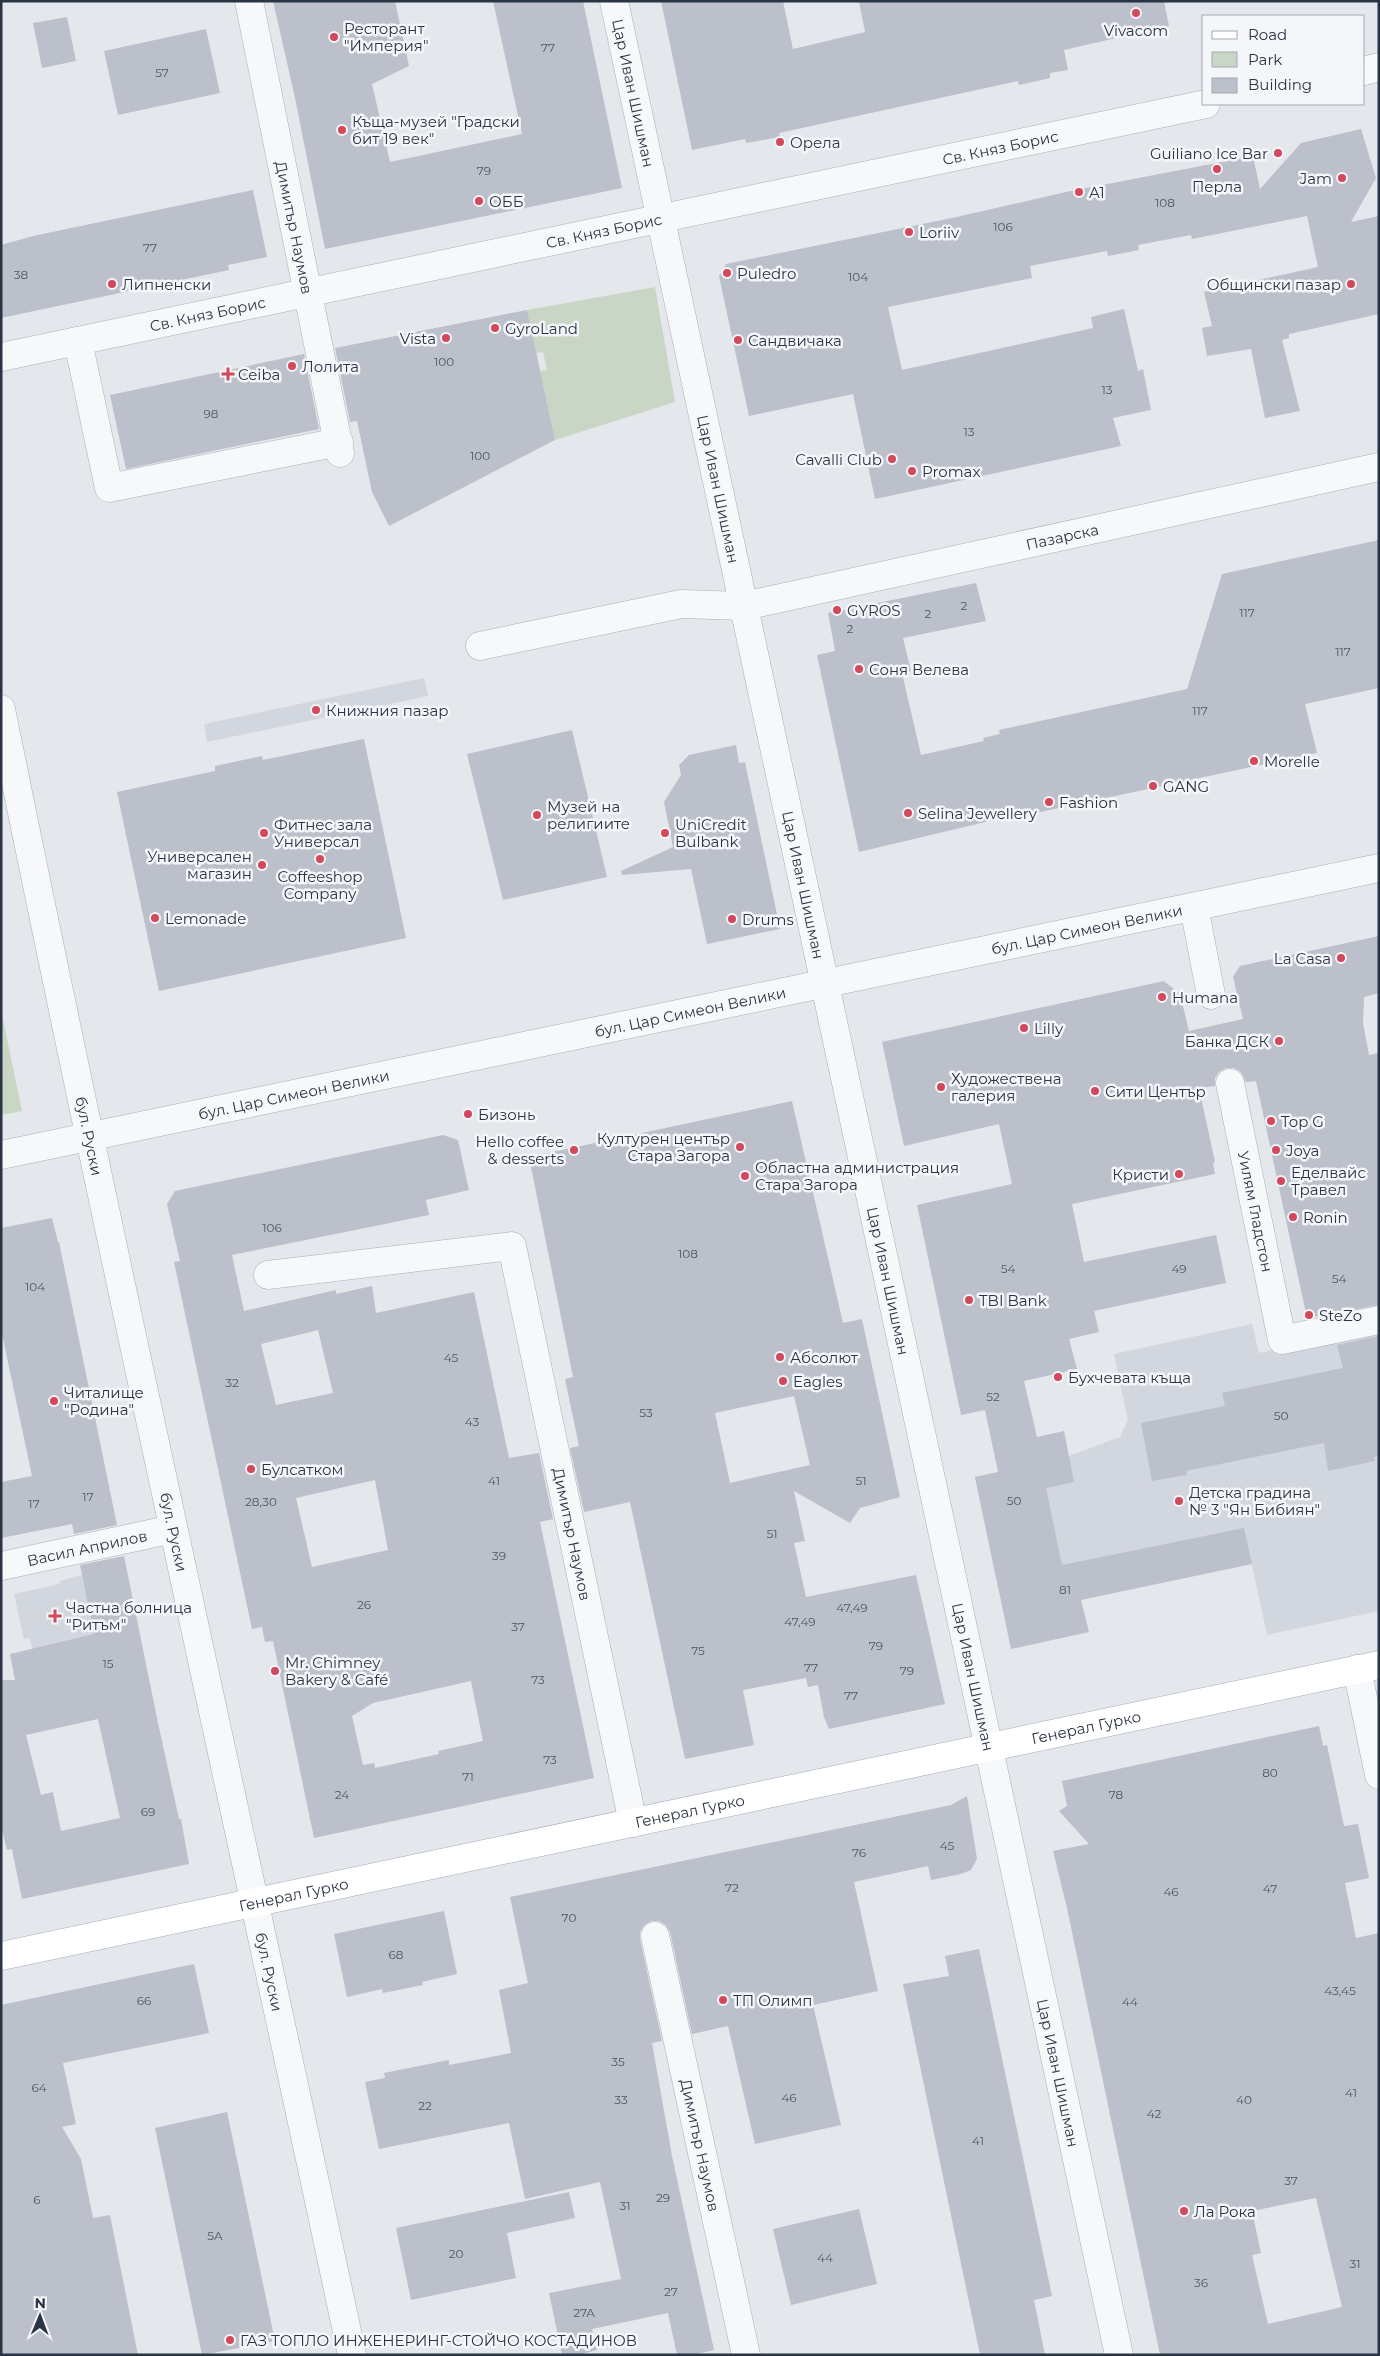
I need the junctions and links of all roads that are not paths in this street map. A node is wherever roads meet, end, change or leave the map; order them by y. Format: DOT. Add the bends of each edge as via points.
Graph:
graph roads {
  1 [pos="249,1"];
  2 [pos="614,1"];
  3 [pos="1379,67"];
  4 [pos="1365,70"];
  5 [pos="1202,105"];
  6 [pos="661,218"];
  7 [pos="308,292"];
  8 [pos="78,341"];
  9 [pos="1,357"];
  10 [pos="1379,467"];
  11 [pos="744,606"];
  12 [pos="480,646"];
  13 [pos="1,708"];
  14 [pos="1379,868"];
  15 [pos="1194,907"];
  16 [pos="825,984"];
  17 [pos="1211,995"];
  18 [pos="1230,1083"];
  19 [pos="90,1137"];
  20 [pos="1,1155"];
  21 [pos="268,1275"];
  22 [pos="1379,1320"];
  23 [pos="173,1529"];
  24 [pos="1,1566"];
  25 [pos="1368,1667"];
  26 [pos="989,1747"];
  27 [pos="1379,1775"];
  28 [pos="633,1823"];
  29 [pos="256,1903"];
  30 [pos="655,1936"];
  31 [pos="1,1956"];
  32 [pos="352,2355"];
  33 [pos="746,2355"];
  34 [pos="1119,2355"];
  1 -- 7 [label="street, Димитър Наумов"];
  2 -- 6 [label="street, Цар Иван Шишман"];
  3 -- 4 [label="street"];
  5 -- 6 [label="street, Св. Княз Борис"];
  6 -- 7 [label="street, Св. Княз Борис"];
  6 -- 11 [label="street, Цар Иван Шишман"];
  7 -- 8 [label="street, Св. Княз Борис"];
  7 -- 8 [label="street, Димитър Наумов" via="339,448 109,488"];
  8 -- 9 [label="street, Св. Княз Борис"];
  10 -- 11 [label="street, Пазарска"];
  11 -- 12 [label="street, Пазарска" via="681,604"];
  11 -- 16 [label="street, Цар Иван Шишман"];
  13 -- 19 [label="street, бул. Руски"];
  14 -- 15 [label="street, бул. Цар Симеон Велики"];
  15 -- 16 [label="street, бул. Цар Симеон Велики"];
  15 -- 17 [label="street"];
  16 -- 19 [label="street, бул. Цар Симеон Велики"];
  16 -- 26 [label="street, Цар Иван Шишман"];
  18 -- 22 [label="street, Уилям Гладстон" via="1282,1340"];
  19 -- 20 [label="street, бул. Цар Симеон Велики"];
  19 -- 23 [label="street, бул. Руски"];
  21 -- 28 [label="street, Димитър Наумов" via="512,1246"];
  23 -- 24 [label="street, Васил Априлов"];
  23 -- 29 [label="street, бул. Руски"];
  25 -- 26 [label="main road, Генерал Гурко"];
  25 -- 27 [label="street"];
  26 -- 28 [label="main road, Генерал Гурко"];
  26 -- 34 [label="street, Цар Иван Шишман"];
  28 -- 29 [label="main road, Генерал Гурко"];
  29 -- 31 [label="main road, Генерал Гурко"];
  29 -- 32 [label="street, бул. Руски"];
  30 -- 33 [label="street, Димитър Наумов"];
}
